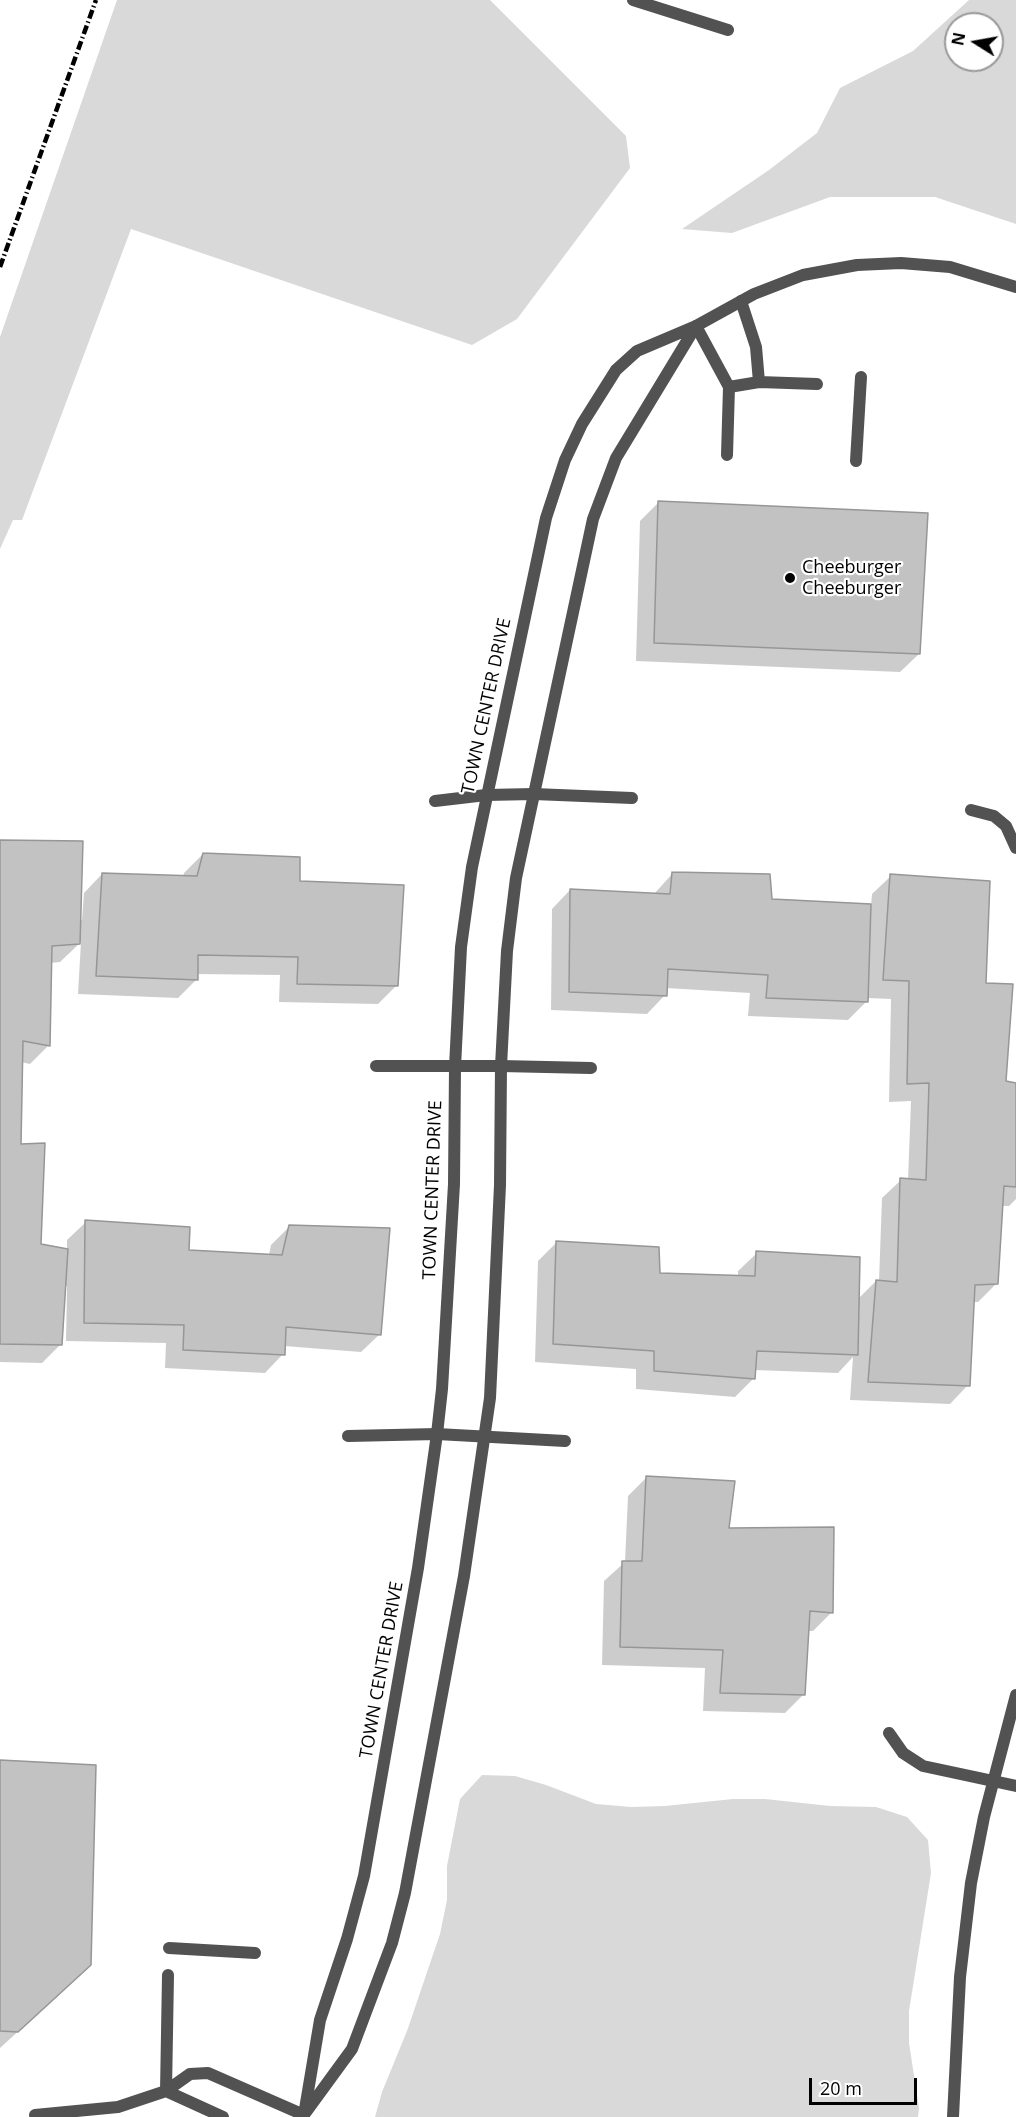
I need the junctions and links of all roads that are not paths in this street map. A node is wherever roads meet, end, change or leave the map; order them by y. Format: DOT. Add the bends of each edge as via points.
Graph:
graph roads {
  1 [pos="633,0"];
  2 [pos="728,30"];
  3 [pos="1016,287"];
  4 [pos="741,301"];
  5 [pos="696,326"];
  6 [pos="861,377"];
  7 [pos="759,382"];
  8 [pos="817,384"];
  9 [pos="729,387"];
  10 [pos="727,455"];
  11 [pos="856,461"];
  12 [pos="534,794"];
  13 [pos="486,795"];
  14 [pos="632,798"];
  15 [pos="435,801"];
  16 [pos="971,810"];
  17 [pos="1016,848"];
  18 [pos="376,1066"];
  19 [pos="501,1066"];
  20 [pos="455,1067"];
  21 [pos="591,1068"];
  22 [pos="437,1434"];
  23 [pos="348,1436"];
  24 [pos="484,1437"];
  25 [pos="565,1441"];
  26 [pos="1016,1695"];
  27 [pos="889,1733"];
  28 [pos="992,1781"];
  29 [pos="1016,1786"];
  30 [pos="169,1947"];
  31 [pos="255,1953"];
  32 [pos="168,1975"];
  33 [pos="166,2091"];
  34 [pos="35,2115"];
  35 [pos="303,2116"];
  36 [pos="223,2117"];
  37 [pos="953,2117"];
  1 -- 2 [label="street"];
  3 -- 4 [label="street, TOWN CENTER DRIVE" via="950,267 858,265 803,275"];
  4 -- 5 [label="street, TOWN CENTER DRIVE"];
  4 -- 7 [label="street" via="756,347"];
  5 -- 9 [label="street"];
  5 -- 12 [label="street, TOWN CENTER DRIVE" via="616,458 593,519"];
  5 -- 13 [label="street, TOWN CENTER DRIVE" via="637,351 616,370 565,459 546,518"];
  6 -- 11 [label="street"];
  7 -- 8 [label="street"];
  7 -- 9 [label="street"];
  9 -- 10 [label="street"];
  12 -- 13 [label="street"];
  12 -- 14 [label="street"];
  12 -- 19 [label="street, TOWN CENTER DRIVE" via="507,951"];
  13 -- 15 [label="street"];
  13 -- 20 [label="street, TOWN CENTER DRIVE" via="461,947"];
  16 -- 17 [label="street" via="994,816 1006,826"];
  18 -- 20 [label="street"];
  19 -- 20 [label="street"];
  19 -- 21 [label="street"];
  19 -- 24 [label="street, TOWN CENTER DRIVE" via="500,1185 490,1398"];
  20 -- 22 [label="street, TOWN CENTER DRIVE" via="454,1184"];
  22 -- 23 [label="street"];
  22 -- 24 [label="street"];
  22 -- 35 [label="street, TOWN CENTER DRIVE" via="418,1568 364,1876 320,2020"];
  24 -- 25 [label="street"];
  24 -- 35 [label="street, TOWN CENTER DRIVE" via="464,1576 395,1933 352,2049"];
  26 -- 28 [label="street"];
  27 -- 28 [label="street" via="903,1753 923,1766"];
  28 -- 29 [label="street"];
  28 -- 37 [label="street" via="971,1883 960,1977"];
  30 -- 31 [label="street"];
  32 -- 33 [label="street"];
  33 -- 34 [label="street" via="118,2107"];
  33 -- 35 [label="street" via="190,2074 208,2073"];
  33 -- 36 [label="street"];
}
